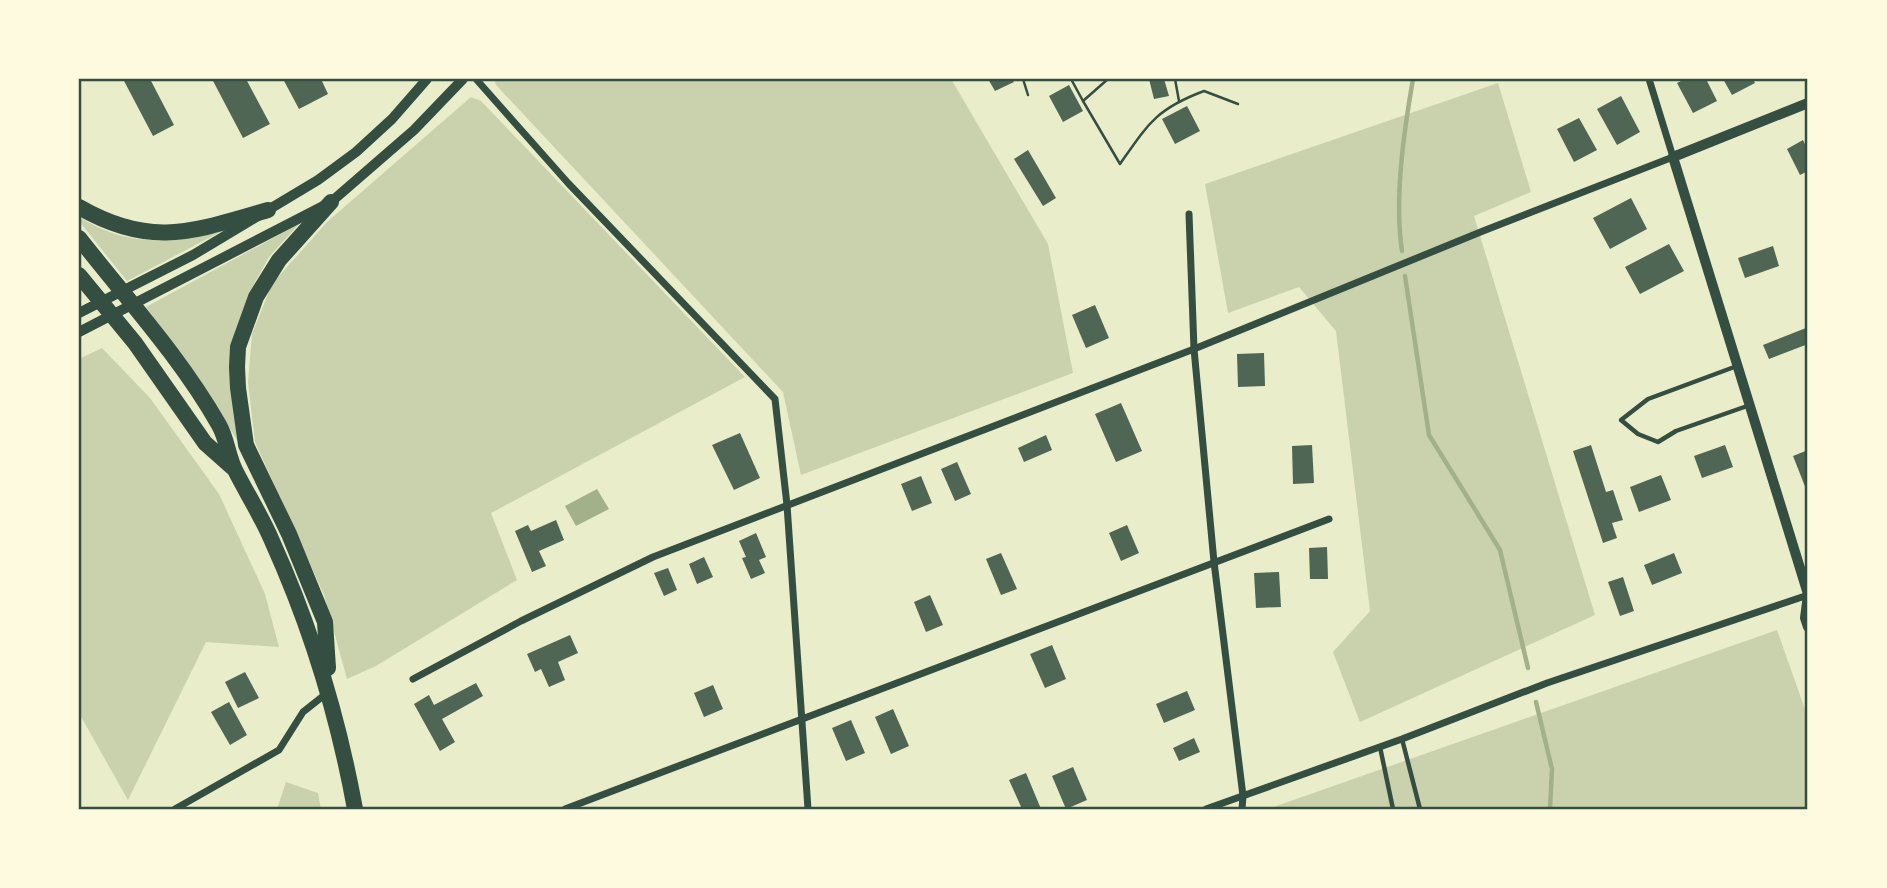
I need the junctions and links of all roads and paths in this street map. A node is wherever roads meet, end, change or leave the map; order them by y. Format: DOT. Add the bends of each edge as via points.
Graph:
graph roads {
  1 [pos="427,79"];
  2 [pos="463,79"];
  3 [pos="476,79"];
  4 [pos="1023,79"];
  5 [pos="1071,79"];
  6 [pos="1108,79"];
  7 [pos="1175,79"];
  8 [pos="1649,79"];
  9 [pos="1028,96"];
  10 [pos="1083,101"];
  11 [pos="1179,101"];
  12 [pos="1807,102"];
  13 [pos="1238,104"];
  14 [pos="1673,157"];
  15 [pos="331,202"];
  16 [pos="79,207"];
  17 [pos="268,210"];
  18 [pos="1189,214"];
  19 [pos="79,238"];
  20 [pos="84,282"];
  21 [pos="79,313"];
  22 [pos="79,332"];
  23 [pos="1195,349"];
  24 [pos="1738,365"];
  25 [pos="1750,405"];
  26 [pos="234,468"];
  27 [pos="787,505"];
  28 [pos="1329,519"];
  29 [pos="1214,562"];
  30 [pos="1808,595"];
  31 [pos="1808,626"];
  32 [pos="413,679"];
  33 [pos="329,691"];
  34 [pos="800,719"];
  35 [pos="1402,739"];
  36 [pos="1380,747"];
  37 [pos="1243,796"];
  38 [pos="175,809"];
  39 [pos="355,809"];
  40 [pos="565,809"];
  41 [pos="808,809"];
  42 [pos="1206,809"];
  43 [pos="1242,809"];
  44 [pos="1393,809"];
  45 [pos="1420,809"];
  1 -- 17 [label="street" via="356,152"];
  2 -- 15 [label="street" via="414,130"];
  3 -- 27 [label="street" via="568,183 775,399"];
  4 -- 9 [label="path"];
  5 -- 10 [label="path"];
  6 -- 10 [label="path"];
  7 -- 11 [label="path"];
  8 -- 14 [label="street"];
  10 -- 11 [label="path" via="1120,164 1150,121"];
  11 -- 13 [label="path" via="1204,91"];
  12 -- 14 [label="street"];
  14 -- 23 [label="street"];
  14 -- 24 [label="street"];
  15 -- 22 [label="street"];
  15 -- 33 [label="highway" via="279,260 256,298 238,347 237,367 246,445 325,622"];
  16 -- 17 [label="highway" via="109,222 168,233 194,231"];
  17 -- 21 [label="street" via="193,255"];
  18 -- 23 [label="street"];
  19 -- 26 [label="highway" via="153,331 220,427"];
  20 -- 26 [label="highway" via="135,343 205,443"];
  23 -- 27 [label="street"];
  23 -- 29 [label="street"];
  24 -- 25 [label="street"];
  24 -- 25 [label="lane" via="1648,399 1622,420 1638,434 1658,442"];
  25 -- 30 [label="street"];
  26 -- 33 [label="highway" via="284,568"];
  27 -- 32 [label="street" via="653,557"];
  27 -- 34 [label="street"];
  28 -- 29 [label="street"];
  29 -- 34 [label="street"];
  29 -- 37 [label="street"];
  30 -- 31 [label="street"];
  30 -- 35 [label="street"];
  33 -- 38 [label="street" via="303,712 279,750"];
  33 -- 39 [label="highway"];
  34 -- 40 [label="street"];
  34 -- 41 [label="street"];
  35 -- 36 [label="street"];
  35 -- 45 [label="lane"];
  36 -- 37 [label="street"];
  36 -- 44 [label="lane"];
  37 -- 42 [label="street"];
  37 -- 43 [label="street"];
}
